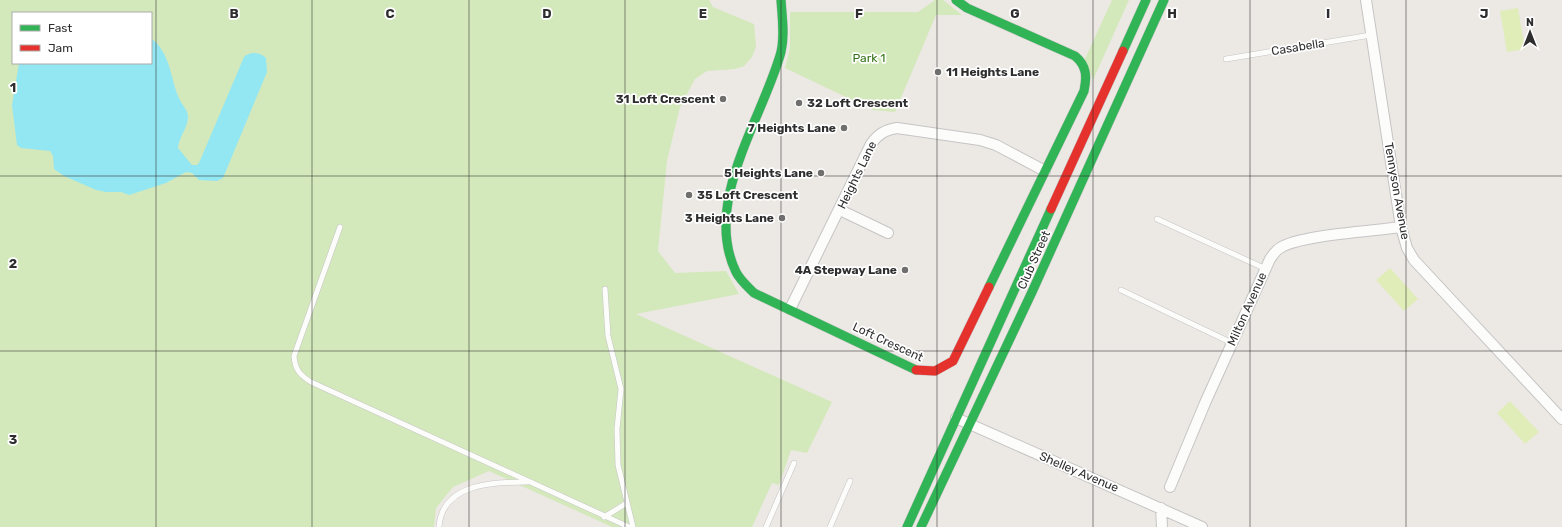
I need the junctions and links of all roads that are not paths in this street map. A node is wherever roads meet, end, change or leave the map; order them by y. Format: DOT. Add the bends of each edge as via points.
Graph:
graph roads {
  1 [pos="781,0"];
  2 [pos="956,0"];
  3 [pos="1146,0"];
  4 [pos="1164,0"];
  5 [pos="1366,0"];
  6 [pos="1371,36"];
  7 [pos="1226,59"];
  8 [pos="1045,171"];
  9 [pos="840,210"];
  10 [pos="1157,219"];
  11 [pos="340,227"];
  12 [pos="1401,227"];
  13 [pos="888,233"];
  14 [pos="1266,269"];
  15 [pos="605,289"];
  16 [pos="1121,290"];
  17 [pos="790,309"];
  18 [pos="1232,343"];
  19 [pos="956,418"];
  20 [pos="1562,419"];
  21 [pos="970,425"];
  22 [pos="794,463"];
  23 [pos="850,481"];
  24 [pos="529,482"];
  25 [pos="1170,486"];
  26 [pos="627,502"];
  27 [pos="1161,508"];
  28 [pos="604,516"];
  29 [pos="439,527"];
  30 [pos="629,527"];
  31 [pos="633,527"];
  32 [pos="766,527"];
  33 [pos="830,527"];
  34 [pos="907,527"];
  35 [pos="921,527"];
  36 [pos="1162,527"];
  37 [pos="1202,527"];
  1 -- 17 [label="main road, Loft Crescent" via="781,51 740,156 726,222 728,249 737,273 754,293"];
  2 -- 8 [label="main road, Loft Crescent" via="967,8 1075,56 1086,69 1084,91"];
  3 -- 19 [label="main road, Club Street"];
  4 -- 21 [label="main road, Club Street"];
  5 -- 6 [label="street, Tennyson Avenue"];
  6 -- 7 [label="lane, Casabella"];
  6 -- 12 [label="street, Tennyson Avenue"];
  8 -- 9 [label="street, Heights Lane" via="980,140 889,129 878,134 871,144"];
  8 -- 17 [label="main road, Loft Crescent" via="960,350 954,361 942,370 927,373 914,369"];
  9 -- 13 [label="street"];
  9 -- 17 [label="street, Heights Lane"];
  10 -- 14 [label="lane"];
  11 -- 24 [label="lane" via="294,356 295,366 301,375 311,382"];
  12 -- 14 [label="street, Milton Avenue" via="1294,242 1280,247"];
  12 -- 20 [label="street, Tennyson Avenue" via="1407,248 1414,260"];
  14 -- 18 [label="street, Milton Avenue"];
  15 -- 26 [label="lane" via="608,336 621,382 617,450"];
  16 -- 18 [label="lane"];
  18 -- 25 [label="street, Milton Avenue"];
  19 -- 21 [label="street, Shelley Avenue"];
  19 -- 34 [label="main road, Club Street"];
  21 -- 27 [label="street, Shelley Avenue"];
  21 -- 35 [label="main road, Club Street"];
  22 -- 32 [label="lane"];
  23 -- 33 [label="lane"];
  24 -- 28 [label="lane"];
  24 -- 29 [label="lane" via="500,482 464,491 445,506 441,512"];
  26 -- 28 [label="lane"];
  26 -- 31 [label="lane"];
  27 -- 36 [label="street"];
  27 -- 37 [label="street, Shelley Avenue"];
  28 -- 30 [label="lane"];
}
